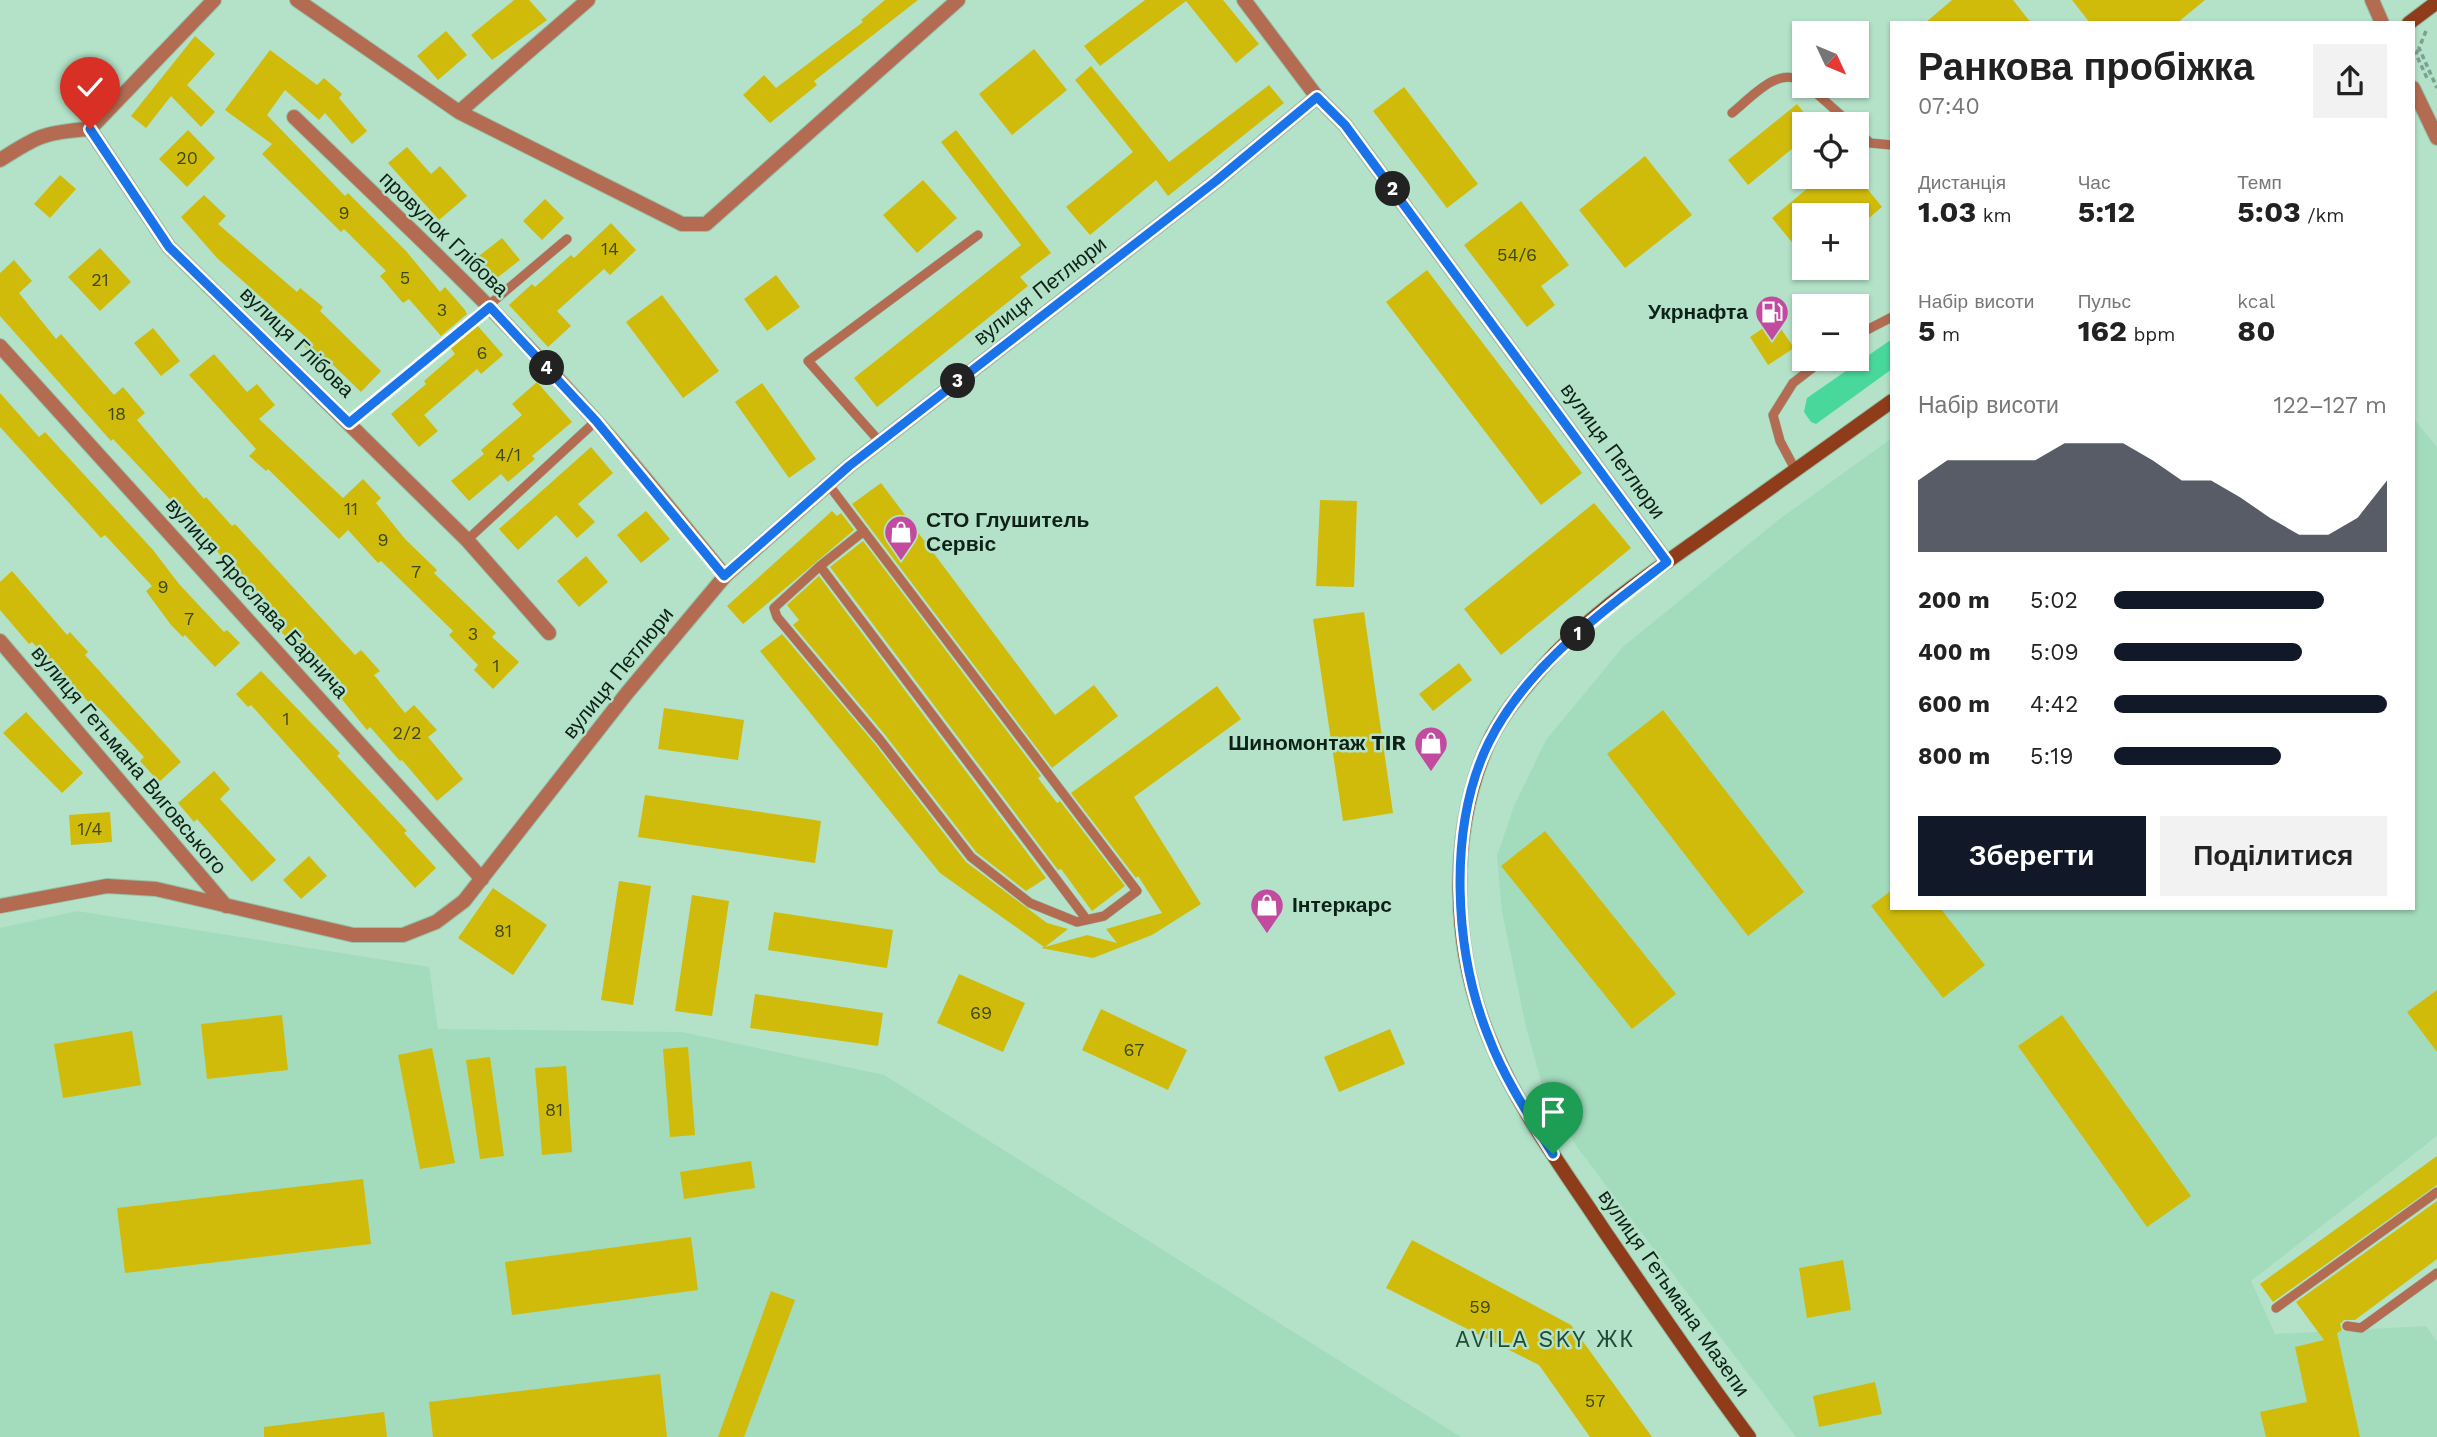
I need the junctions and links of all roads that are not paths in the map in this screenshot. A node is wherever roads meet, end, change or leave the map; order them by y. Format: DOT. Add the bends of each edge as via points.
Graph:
graph roads {
  1 [pos="214,0"];
  2 [pos="297,0"];
  3 [pos="588,0"];
  4 [pos="958,0"];
  5 [pos="1244,0"];
  6 [pos="2372,0"];
  7 [pos="2437,2"];
  8 [pos="2381,21"];
  9 [pos="2412,21"];
  10 [pos="1792,77"];
  11 [pos="2415,92"];
  12 [pos="1317,97"];
  13 [pos="1822,98"];
  14 [pos="459,112"];
  15 [pos="1838,112"];
  16 [pos="1732,113"];
  17 [pos="294,117"];
  18 [pos="90,129"];
  19 [pos="2437,138"];
  20 [pos="1869,142"];
  21 [pos="1890,145"];
  22 [pos="0,160"];
  23 [pos="978,235"];
  24 [pos="567,239"];
  25 [pos="490,307"];
  26 [pos="1890,318"];
  27 [pos="1869,329"];
  28 [pos="0,346"];
  29 [pos="1808,371"];
  30 [pos="1890,402"];
  31 [pos="596,421"];
  32 [pos="349,423"];
  33 [pos="880,442"];
  34 [pos="1795,469"];
  35 [pos="828,484"];
  36 [pos="863,531"];
  37 [pos="467,540"];
  38 [pos="1667,562"];
  39 [pos="820,566"];
  40 [pos="724,576"];
  41 [pos="549,633"];
  42 [pos="0,641"];
  43 [pos="482,878"];
  44 [pos="0,906"];
  45 [pos="226,906"];
  46 [pos="1087,920"];
  47 [pos="2437,1192"];
  48 [pos="2437,1273"];
  49 [pos="2276,1308"];
  50 [pos="2347,1326"];
  51 [pos="1749,1437"];
  1 -- 18 [label="street"];
  2 -- 14 [label="street"];
  3 -- 14 [label="street"];
  4 -- 14 [label="street" via="706,224 682,224"];
  5 -- 12 [label="street"];
  6 -- 8 [label="street"];
  7 -- 9 [label="main road"];
  10 -- 16 [label="lane" via="1779,77"];
  11 -- 19 [label="street"];
  12 -- 33 [label="street, вулиця Петлюри"];
  12 -- 38 [label="street, вулиця Петлюри" via="1345,125"];
  13 -- 15 [label="lane"];
  17 -- 25 [label="street, провулок Глібова"];
  18 -- 22 [label="street" via="48,132"];
  18 -- 32 [label="street, вулиця Глібова" via="169,247"];
  20 -- 21 [label="lane"];
  23 -- 33 [label="lane" via="808,360"];
  24 -- 25 [label="lane"];
  25 -- 31 [label="street, провулок Глібова"];
  25 -- 32 [label="lane"];
  26 -- 27 [label="lane"];
  28 -- 43 [label="street, вулиця Ярослава Барнича"];
  29 -- 34 [label="lane" via="1793,383 1773,415"];
  30 -- 34 [label="main road"];
  31 -- 37 [label="lane"];
  31 -- 40 [label="street, провулок Глібова"];
  32 -- 37 [label="street, вулиця Глібова"];
  33 -- 35 [label="street, вулиця Петлюри"];
  34 -- 38 [label="main road"];
  35 -- 36 [label="lane"];
  35 -- 40 [label="street, вулиця Петлюри"];
  36 -- 39 [label="lane"];
  36 -- 46 [label="lane" via="1137,891 1104,916"];
  37 -- 41 [label="street, вулиця Глібова"];
  38 -- 51 [label="main road, вулиця Гетьмана Мазепи" via="1590,622 1543,666 1488,743 1469,802 1461,850 1460,902 1475,995 1488,1037 1511,1085 1697,1367"];
  39 -- 46 [label="lane"];
  39 -- 46 [label="lane" via="775,608 777,617 971,857 1030,903 1077,922"];
  40 -- 43 [label="street, вулиця Петлюри"];
  42 -- 45 [label="street, вулиця Гетьмана Виговського"];
  43 -- 45 [label="street, вулиця Петлюри" via="464,901 436,922 403,935 353,935"];
  44 -- 45 [label="street, вулиця Петлюри" via="107,886 156,889"];
  47 -- 49 [label="lane"];
  48 -- 50 [label="lane" via="2361,1328"];
}
